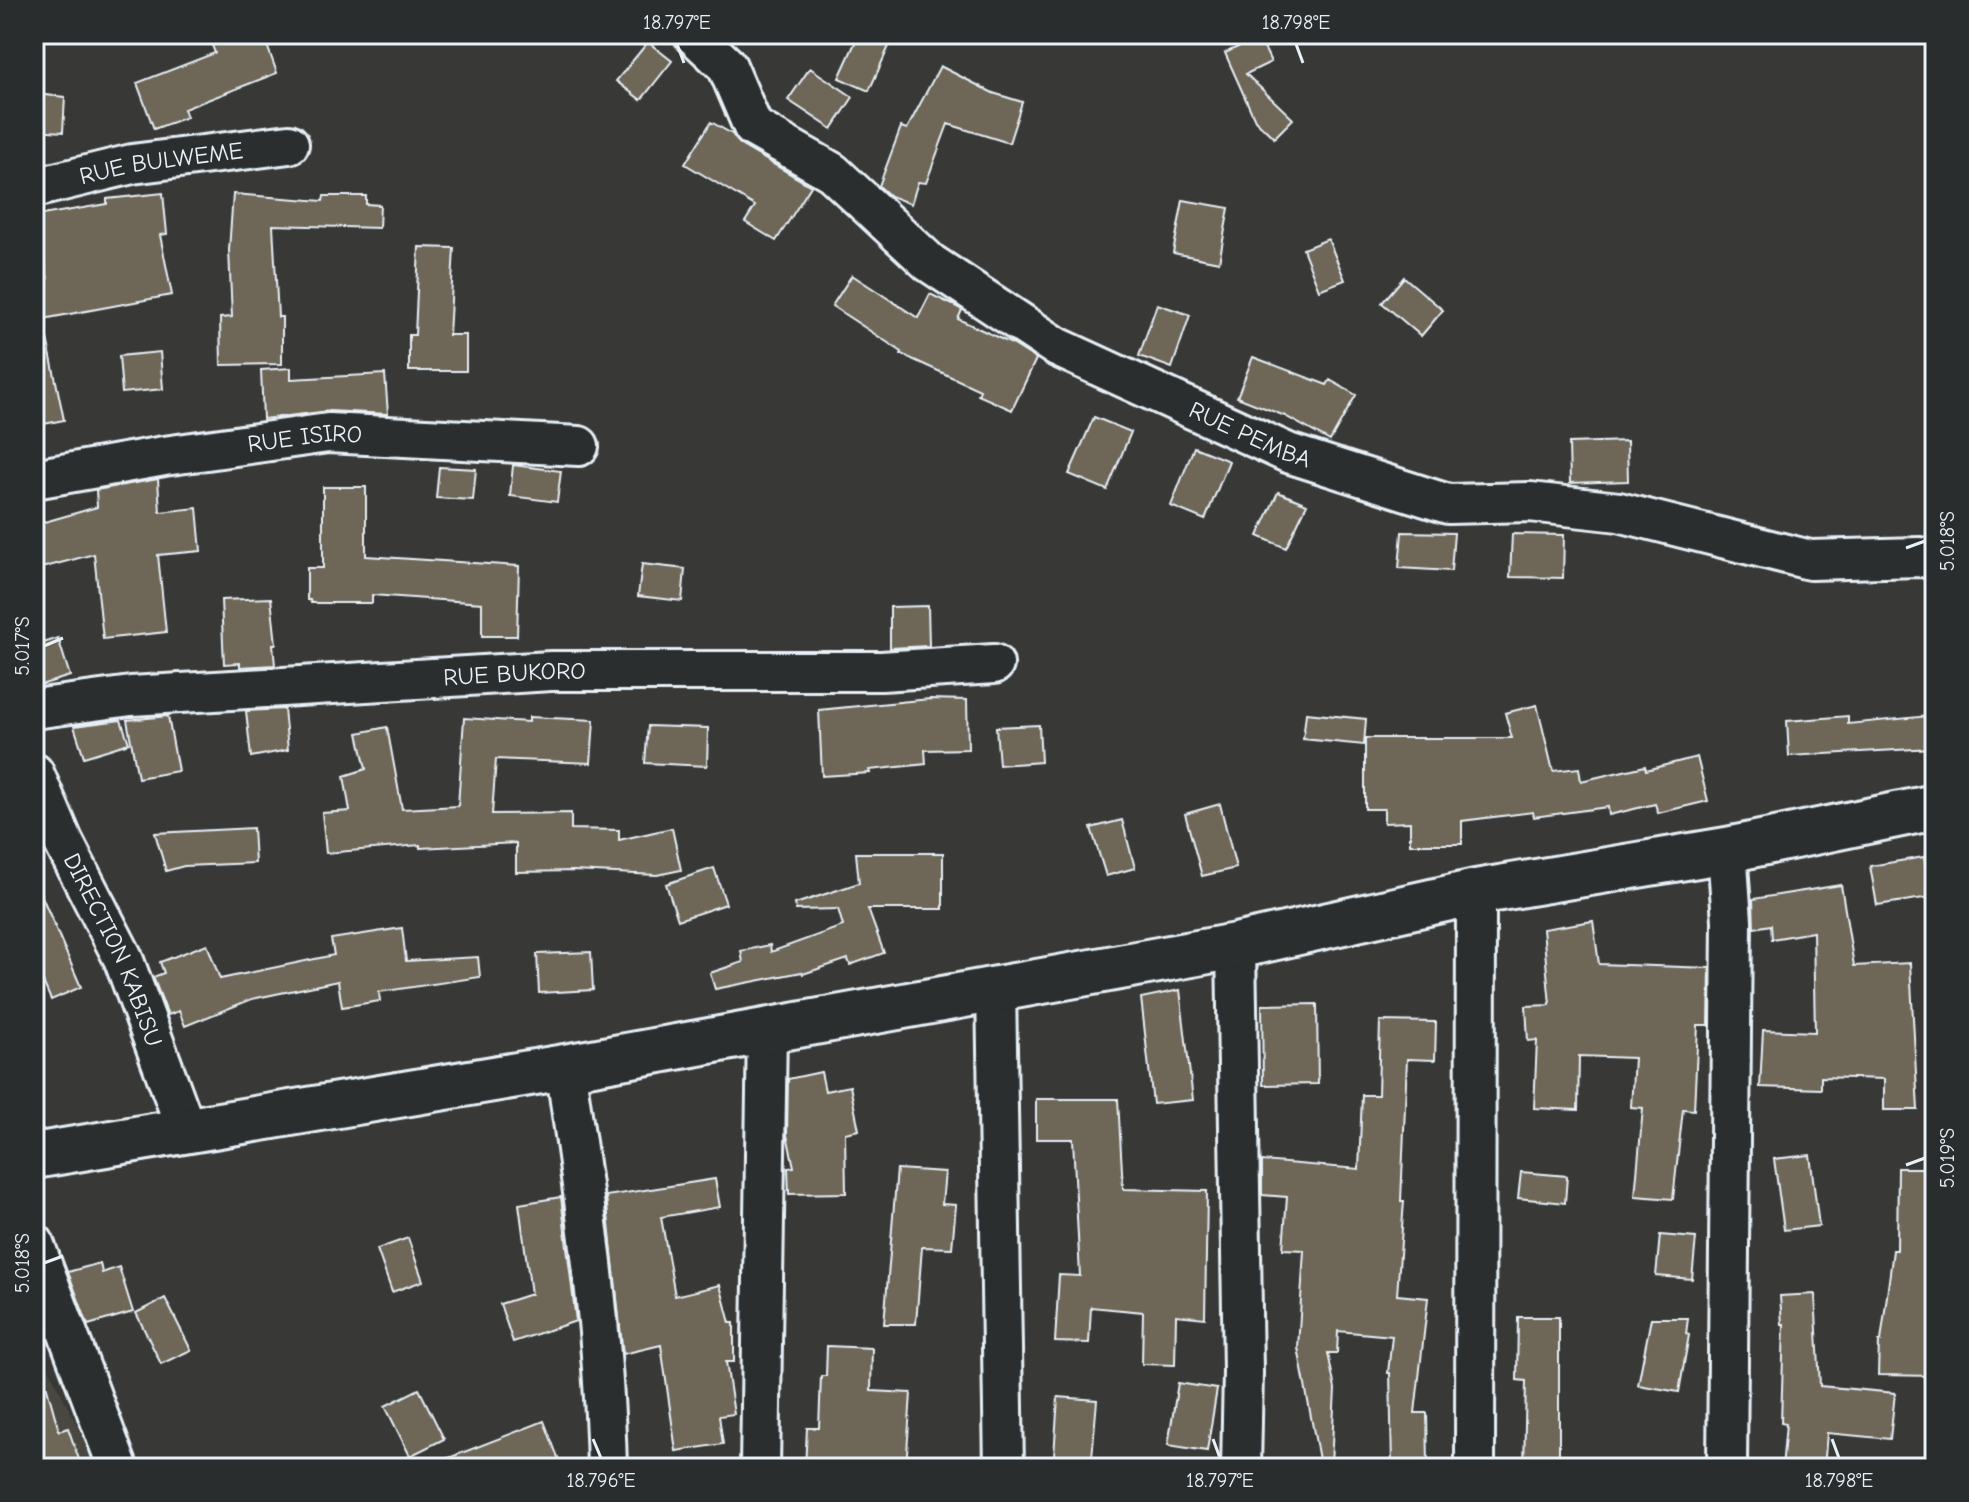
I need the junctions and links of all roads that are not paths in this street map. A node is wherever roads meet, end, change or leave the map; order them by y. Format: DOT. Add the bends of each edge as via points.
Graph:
graph roads {
  1 [pos="693,34"];
  2 [pos="289,144"];
  3 [pos="34,188"];
  4 [pos="579,446"];
  5 [pos="34,479"];
  6 [pos="1935,559"];
  7 [pos="994,664"];
  8 [pos="34,709"];
  9 [pos="34,773"];
  10 [pos="1935,807"];
  11 [pos="1727,850"];
  12 [pos="1476,892"];
  13 [pos="1236,946"];
  14 [pos="996,988"];
  15 [pos="767,1030"];
  16 [pos="565,1067"];
  17 [pos="186,1129"];
  18 [pos="34,1156"];
  19 [pos="34,1243"];
  20 [pos="118,1468"];
  21 [pos="607,1468"];
  22 [pos="760,1468"];
  23 [pos="1004,1468"];
  24 [pos="1241,1468"];
  25 [pos="1475,1468"];
  26 [pos="1727,1468"];
  1 -- 6 [label="street, RUE PEMBA" via="727,66 753,127 832,172 930,263 1057,347 1288,453 1448,504 1530,502 1619,512 1810,560"];
  2 -- 3 [label="street, RUE BULWEME" via="132,164"];
  4 -- 5 [label="street, RUE ISIRO" via="328,433"];
  7 -- 8 [label="street, RUE BUKORO" via="881,671 551,671 131,696"];
  9 -- 17 [label="street, DIRECTION KABISU" via="123,958"];
  10 -- 11 [label="highway"];
  11 -- 12 [label="highway"];
  11 -- 26 [label="street" via="1732,921"];
  12 -- 13 [label="highway"];
  12 -- 25 [label="street"];
  13 -- 14 [label="highway"];
  13 -- 24 [label="street"];
  14 -- 15 [label="highway"];
  14 -- 23 [label="street"];
  15 -- 16 [label="highway"];
  15 -- 22 [label="street"];
  16 -- 17 [label="highway"];
  16 -- 21 [label="street" via="583,1182"];
  17 -- 18 [label="highway"];
  19 -- 20 [label="street"];
}
